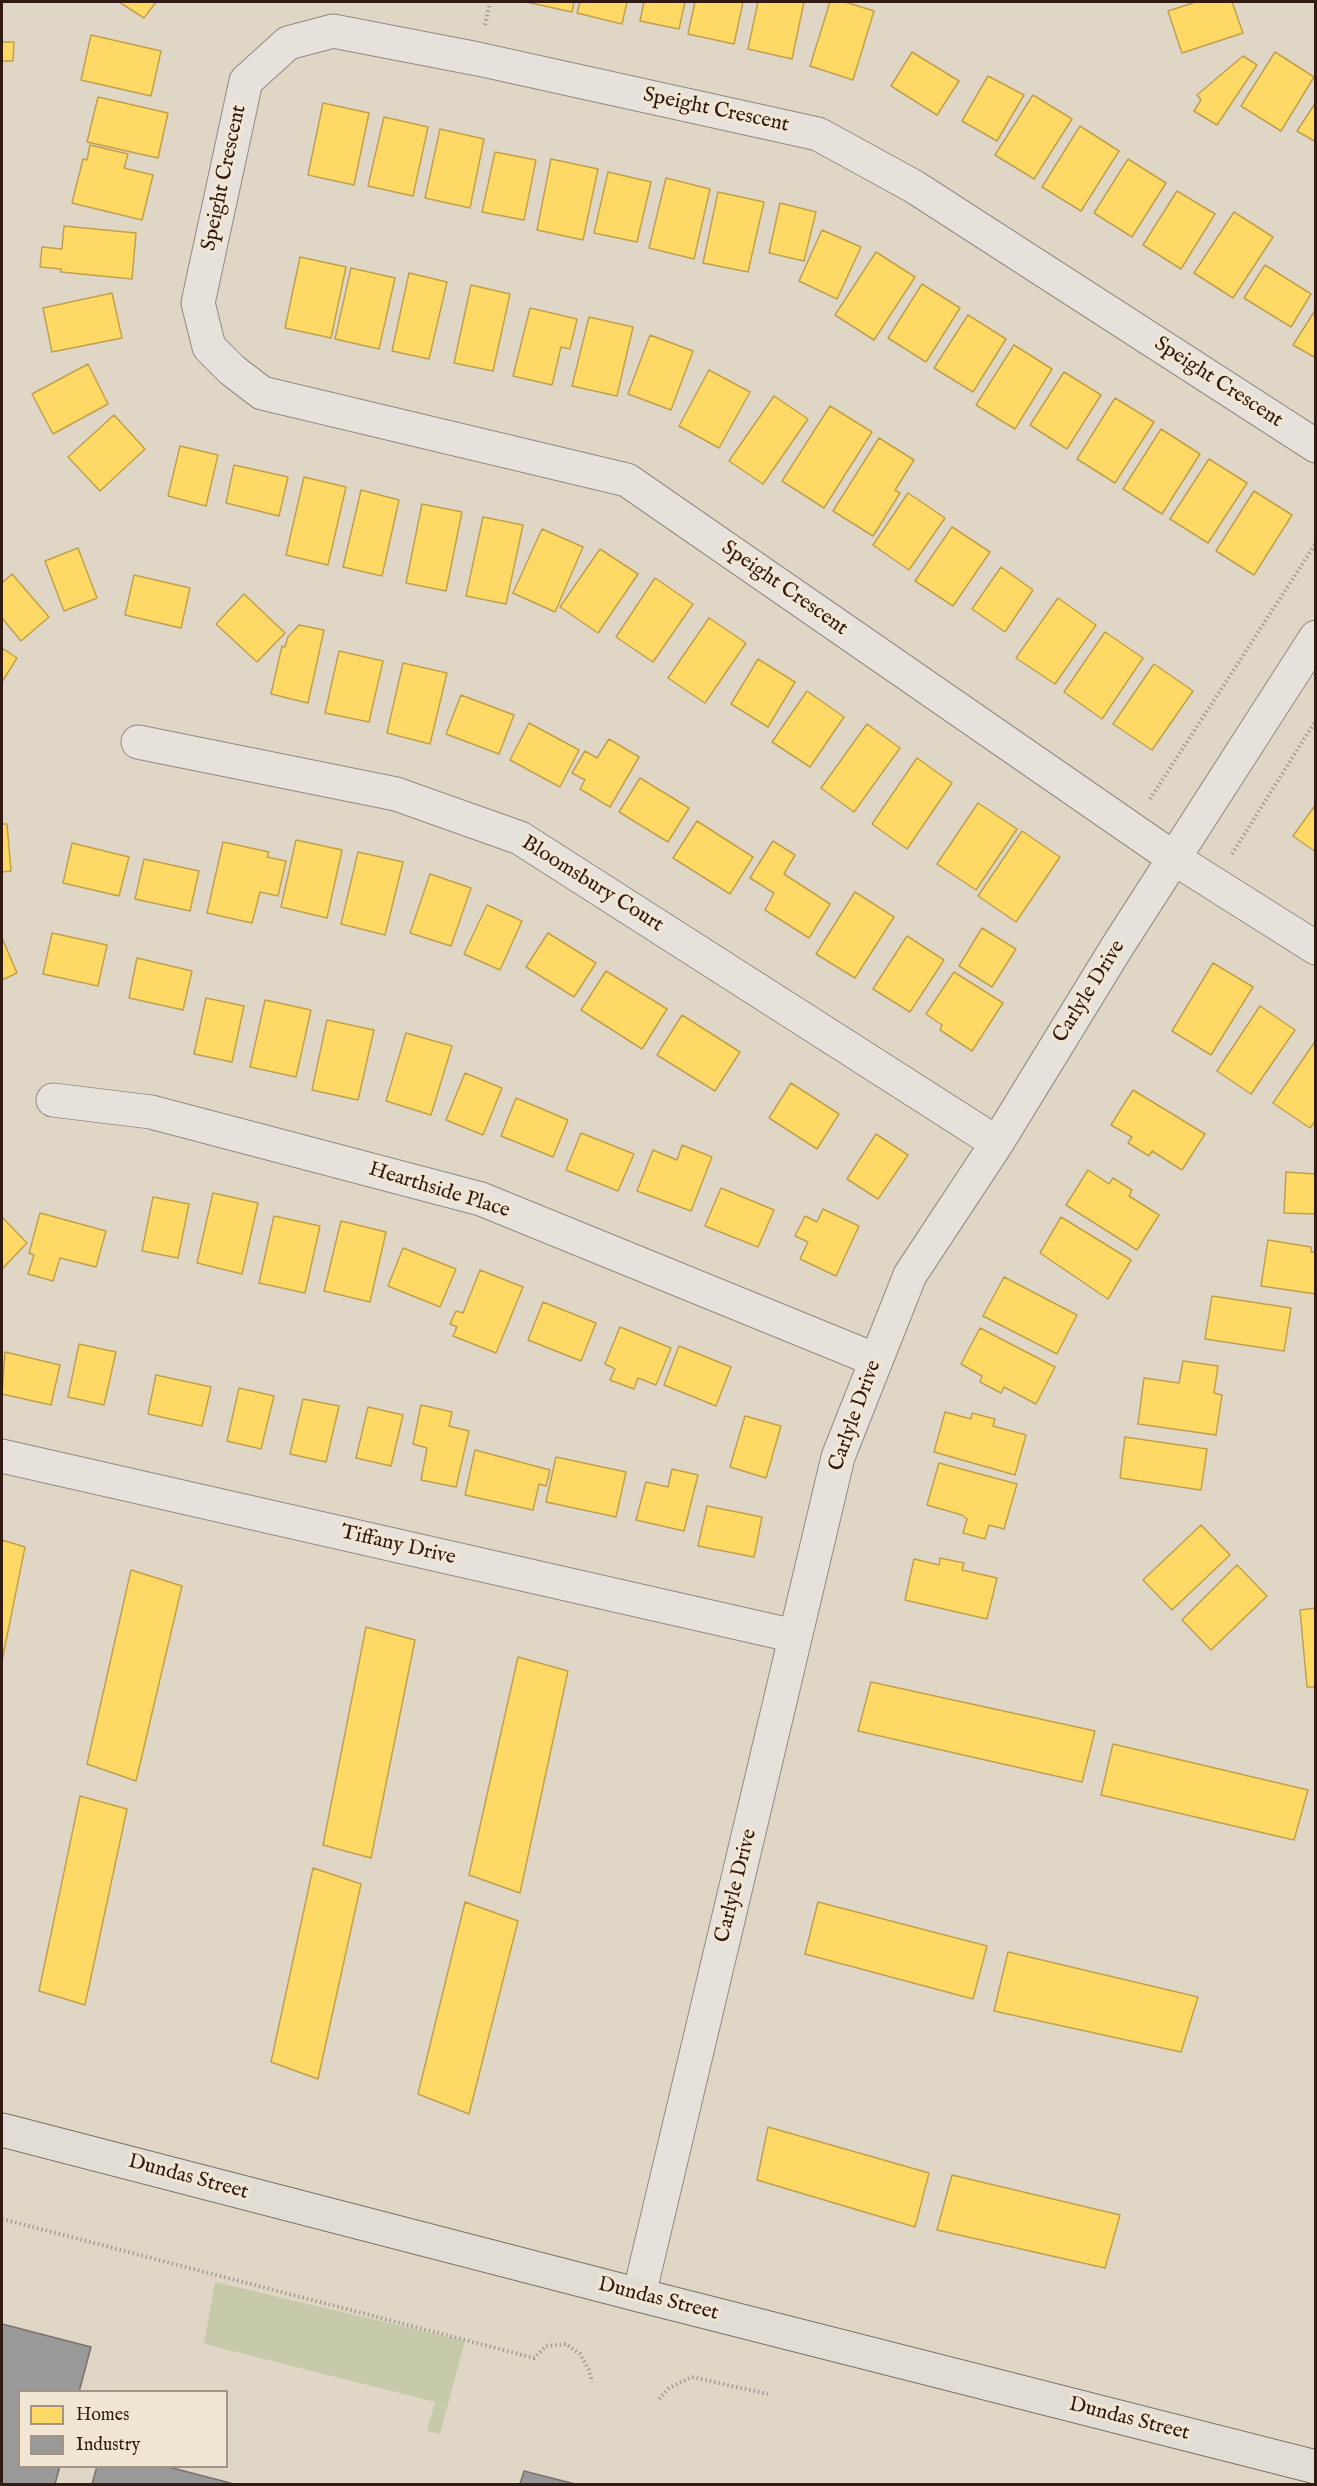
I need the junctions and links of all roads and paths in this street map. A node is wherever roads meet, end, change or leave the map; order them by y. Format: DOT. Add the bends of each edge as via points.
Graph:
graph roads {
  1 [pos="1316,446"];
  2 [pos="1316,543"];
  3 [pos="1316,637"];
  4 [pos="1316,720"];
  5 [pos="138,742"];
  6 [pos="1149,801"];
  7 [pos="1175,859"];
  8 [pos="1229,860"];
  9 [pos="1316,948"];
  10 [pos="53,1100"];
  11 [pos="997,1143"];
  12 [pos="876,1360"];
  13 [pos="2,1456"];
  14 [pos="795,1636"];
  15 [pos="2,2130"];
  16 [pos="2,2219"];
  17 [pos="639,2295"];
  18 [pos="592,2382"];
  19 [pos="768,2394"];
  20 [pos="659,2399"];
  21 [pos="1316,2467"];
  1 -- 7 [label="street, Speight Crescent" via="913,186 818,134 478,58 333,31 288,43 246,81 198,303 209,347 232,369 262,393 627,480"];
  2 -- 6 [label="path"];
  3 -- 7 [label="street, Carlyle Drive"];
  4 -- 8 [label="path"];
  5 -- 11 [label="street, Bloomsbury Court" via="396,795 520,838"];
  7 -- 9 [label="street, Speight Crescent"];
  7 -- 11 [label="street, Carlyle Drive"];
  10 -- 12 [label="street, Hearthside Place" via="151,1112 481,1199"];
  11 -- 12 [label="street, Carlyle Drive" via="910,1275"];
  12 -- 14 [label="street, Carlyle Drive" via="838,1457"];
  13 -- 14 [label="street, Tiffany Drive"];
  14 -- 17 [label="street, Carlyle Drive"];
  15 -- 17 [label="main road, Dundas Street"];
  16 -- 18 [label="path" via="534,2358 546,2346 566,2344 580,2354"];
  17 -- 21 [label="main road, Dundas Street"];
  19 -- 20 [label="path" via="692,2377 669,2388"];
}
